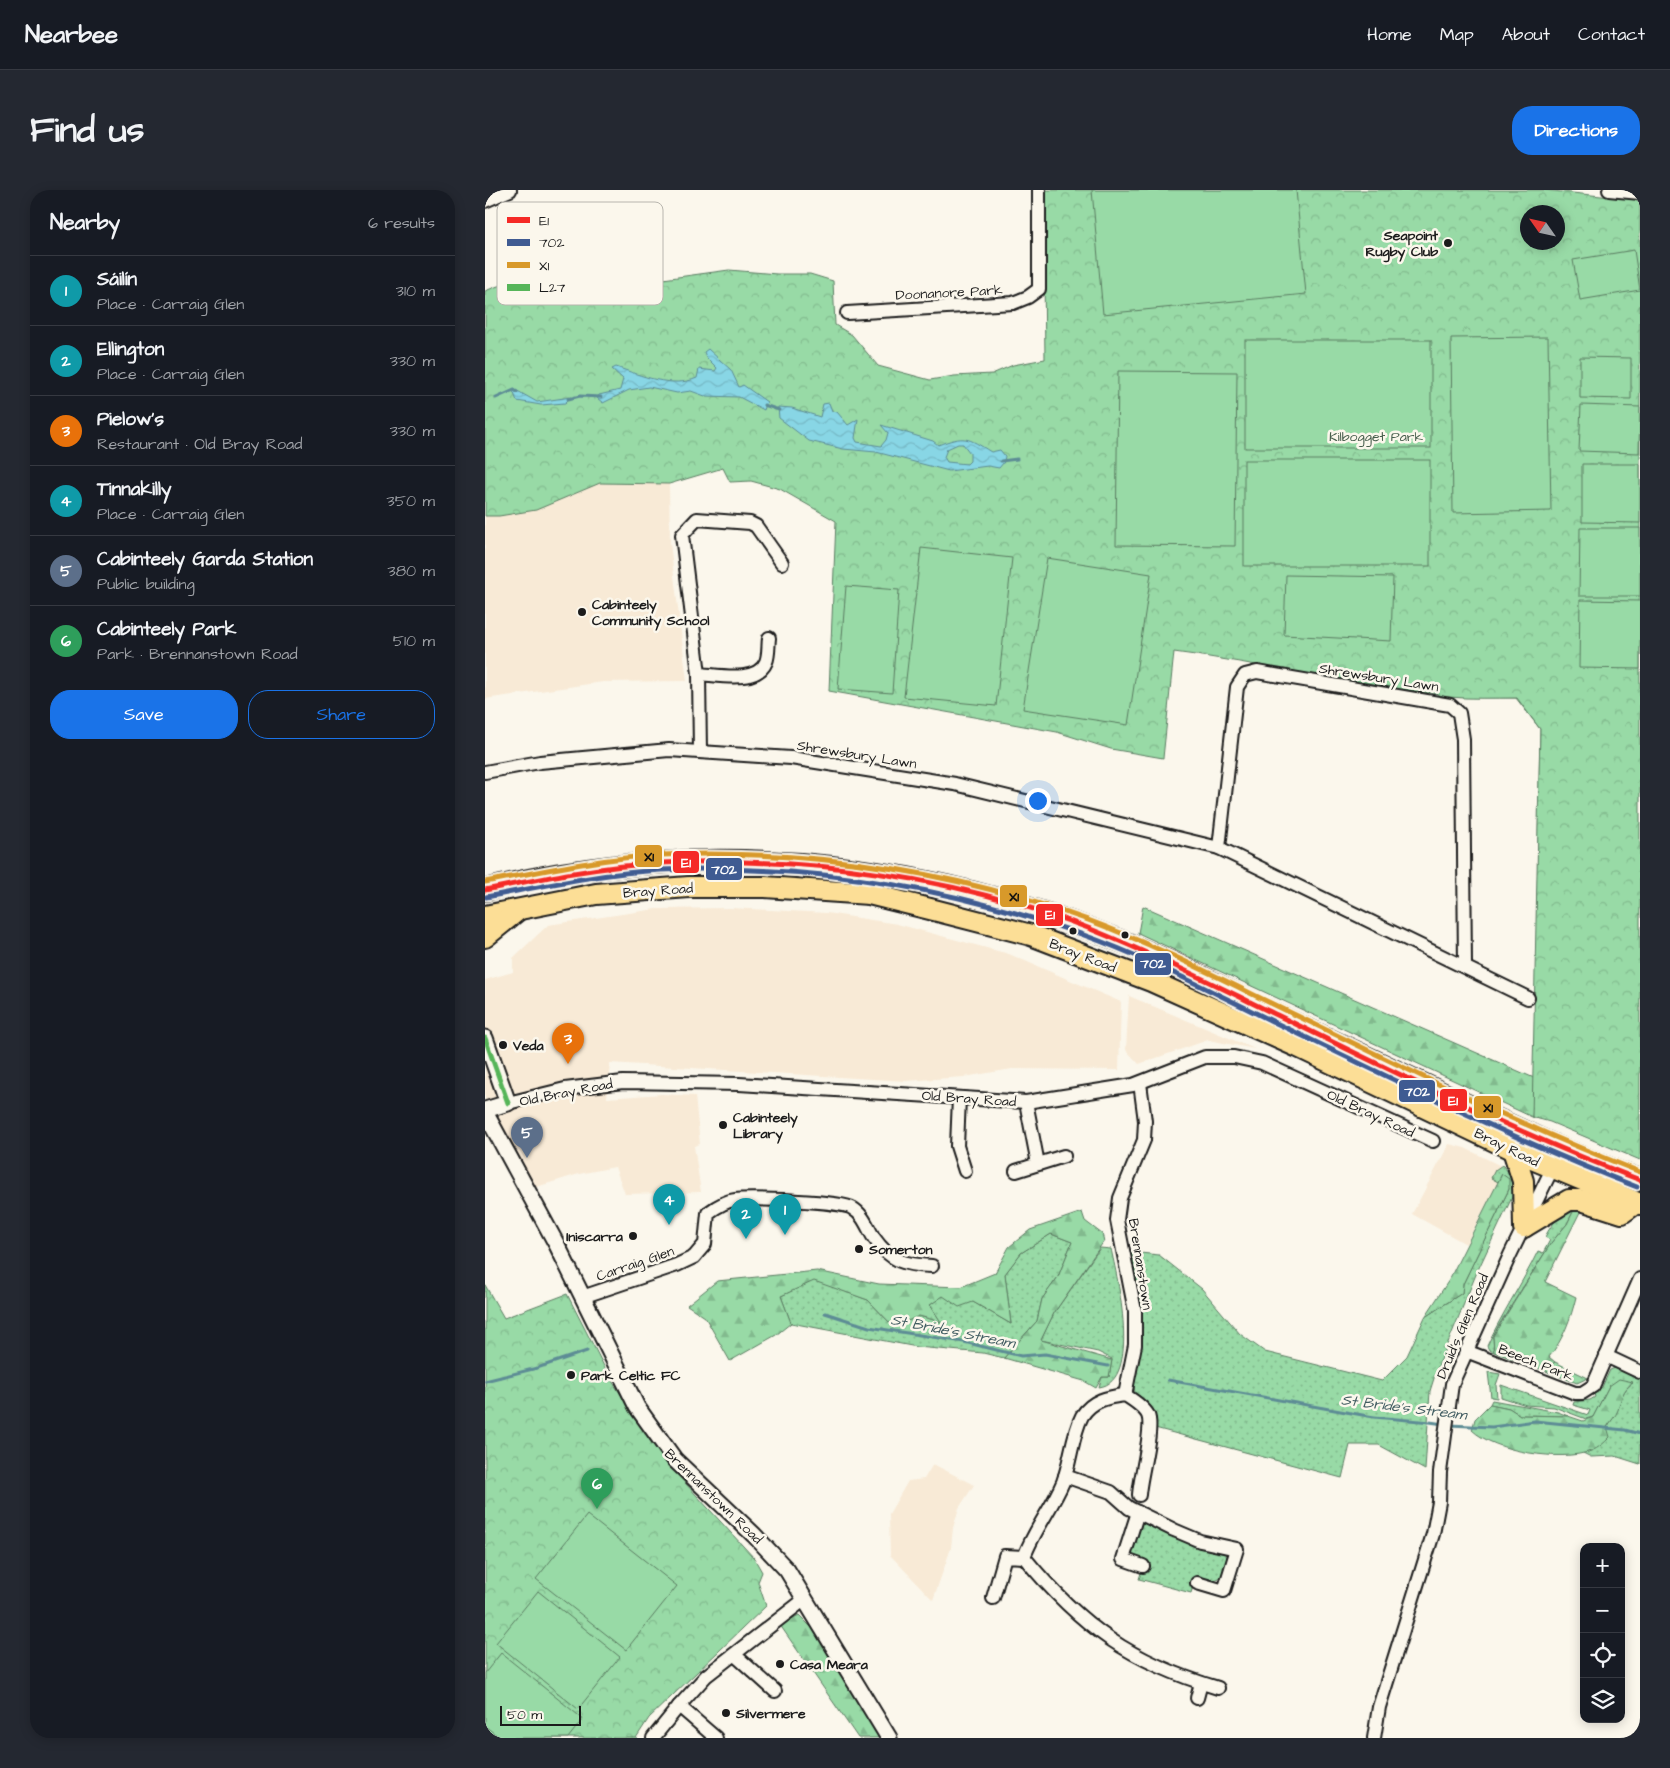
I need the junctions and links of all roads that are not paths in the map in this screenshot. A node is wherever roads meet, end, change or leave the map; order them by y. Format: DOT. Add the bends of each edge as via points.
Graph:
graph roads {
  1 [pos="510,190"];
  2 [pos="1039,190"];
  3 [pos="1609,190"];
  4 [pos="1640,192"];
  5 [pos="485,201"];
  6 [pos="847,313"];
  7 [pos="782,563"];
  8 [pos="769,638"];
  9 [pos="699,674"];
  10 [pos="700,752"];
  11 [pos="485,772"];
  12 [pos="1219,848"];
  13 [pos="485,890"];
  14 [pos="521,908"];
  15 [pos="485,916"];
  16 [pos="485,937"];
  17 [pos="1465,966"];
  18 [pos="1528,998"];
  19 [pos="485,1038"];
  20 [pos="1140,1082"];
  21 [pos="959,1098"];
  22 [pos="1026,1102"];
  23 [pos="508,1103"];
  24 [pos="485,1111"];
  25 [pos="1433,1141"];
  26 [pos="1561,1149"];
  27 [pos="1513,1150"];
  28 [pos="1064,1156"];
  29 [pos="1038,1164"];
  30 [pos="1553,1168"];
  31 [pos="965,1171"];
  32 [pos="1016,1171"];
  33 [pos="1617,1172"];
  34 [pos="1640,1180"];
  35 [pos="1608,1193"];
  36 [pos="1638,1204"];
  37 [pos="1523,1227"];
  38 [pos="932,1266"];
  39 [pos="1639,1285"];
  40 [pos="582,1297"];
  41 [pos="1466,1351"];
  42 [pos="1606,1356"];
  43 [pos="1640,1372"];
  44 [pos="1125,1395"];
  45 [pos="1065,1476"];
  46 [pos="1139,1495"];
  47 [pos="1138,1512"];
  48 [pos="1024,1557"];
  49 [pos="1143,1566"];
  50 [pos="1197,1583"];
  51 [pos="993,1598"];
  52 [pos="805,1599"];
  53 [pos="735,1655"];
  54 [pos="1201,1683"];
  55 [pos="1218,1688"];
  56 [pos="775,1691"];
  57 [pos="1197,1698"];
  58 [pos="679,1706"];
  59 [pos="653,1738"];
  60 [pos="716,1738"];
  61 [pos="889,1738"];
  62 [pos="1374,1738"];
  1 -- 5 [label="street"];
  2 -- 6 [label="street, Doonanore Park" via="1039,289 1028,297 1013,303"];
  3 -- 4 [label="street"];
  7 -- 9 [label="street" via="756,526 750,523 697,519 682,536"];
  8 -- 9 [label="street" via="767,660 756,673 743,676"];
  9 -- 10 [label="street"];
  10 -- 11 [label="street, Shrewsbury Lawn" via="669,750 606,755"];
  10 -- 12 [label="street, Shrewsbury Lawn" via="791,758 955,784"];
  12 -- 17 [label="street, Shrewsbury Lawn"];
  12 -- 17 [label="street, Shrewsbury Lawn" via="1237,688 1245,675 1257,672 1450,705 1459,713 1463,739"];
  13 -- 26 [label="highway, Bray Road" via="602,866 716,860 824,864 941,884 1060,918 1167,960 1261,1008"];
  14 -- 15 [label="highway, Bray Road"];
  14 -- 16 [label="highway"];
  14 -- 27 [label="highway, Bray Road" via="596,894 689,887 765,887 869,894 930,908 1031,935 1151,981"];
  17 -- 18 [label="street, Shrewsbury Lawn"];
  19 -- 23 [label="street"];
  20 -- 22 [label="street, Old Bray Road"];
  20 -- 25 [label="street, Old Bray Road" via="1205,1057 1234,1057 1262,1063"];
  20 -- 44 [label="street, Brennanstown" via="1144,1140 1120,1198 1117,1220 1135,1311 1135,1344"];
  21 -- 22 [label="street, Old Bray Road"];
  21 -- 23 [label="street, Old Bray Road" via="747,1084 623,1082 565,1089"];
  21 -- 31 [label="street" via="957,1146"];
  22 -- 29 [label="street"];
  23 -- 24 [label="street, Old Bray Road"];
  24 -- 40 [label="street, Brennanstown Road"];
  26 -- 30 [label="highway"];
  26 -- 33 [label="highway, Bray Road"];
  27 -- 30 [label="highway, Bray Road"];
  27 -- 37 [label="highway" via="1523,1181"];
  28 -- 29 [label="street"];
  29 -- 32 [label="street"];
  30 -- 35 [label="highway, Bray Road"];
  30 -- 37 [label="street, Druid's Glen Road"];
  33 -- 34 [label="highway, Bray Road"];
  33 -- 35 [label="highway"];
  35 -- 36 [label="highway, Bray Road"];
  36 -- 37 [label="highway" via="1622,1213 1581,1200 1569,1200"];
  37 -- 41 [label="street, Druid's Glen Road"];
  38 -- 40 [label="street, Carraig Glen" via="899,1263 874,1238 867,1222 852,1207 833,1203 735,1200 708,1213 705,1244 694,1257"];
  39 -- 42 [label="street, Beech Park"];
  40 -- 52 [label="street, Brennanstown Road" via="637,1407 659,1440 675,1460 772,1552"];
  41 -- 42 [label="street, Beech Park" via="1582,1393 1593,1386"];
  41 -- 62 [label="street, Druid's Glen Road" via="1449,1396 1433,1534 1379,1707"];
  42 -- 43 [label="street"];
  44 -- 45 [label="street" via="1107,1397 1093,1404 1082,1416"];
  44 -- 46 [label="street" via="1148,1415 1150,1434 1140,1475"];
  45 -- 47 [label="street" via="1111,1492"];
  45 -- 48 [label="street"];
  47 -- 49 [label="street" via="1123,1559"];
  47 -- 50 [label="street" via="1200,1541 1237,1549 1225,1591"];
  48 -- 51 [label="street" via="1005,1556"];
  48 -- 54 [label="street" via="1084,1622 1115,1643 1175,1675"];
  52 -- 53 [label="street"];
  52 -- 61 [label="street, Brennanstown Road"];
  53 -- 56 [label="street"];
  53 -- 58 [label="street" via="706,1676"];
  54 -- 55 [label="street"];
  54 -- 57 [label="street"];
  58 -- 59 [label="street"];
  58 -- 60 [label="street"];
}
